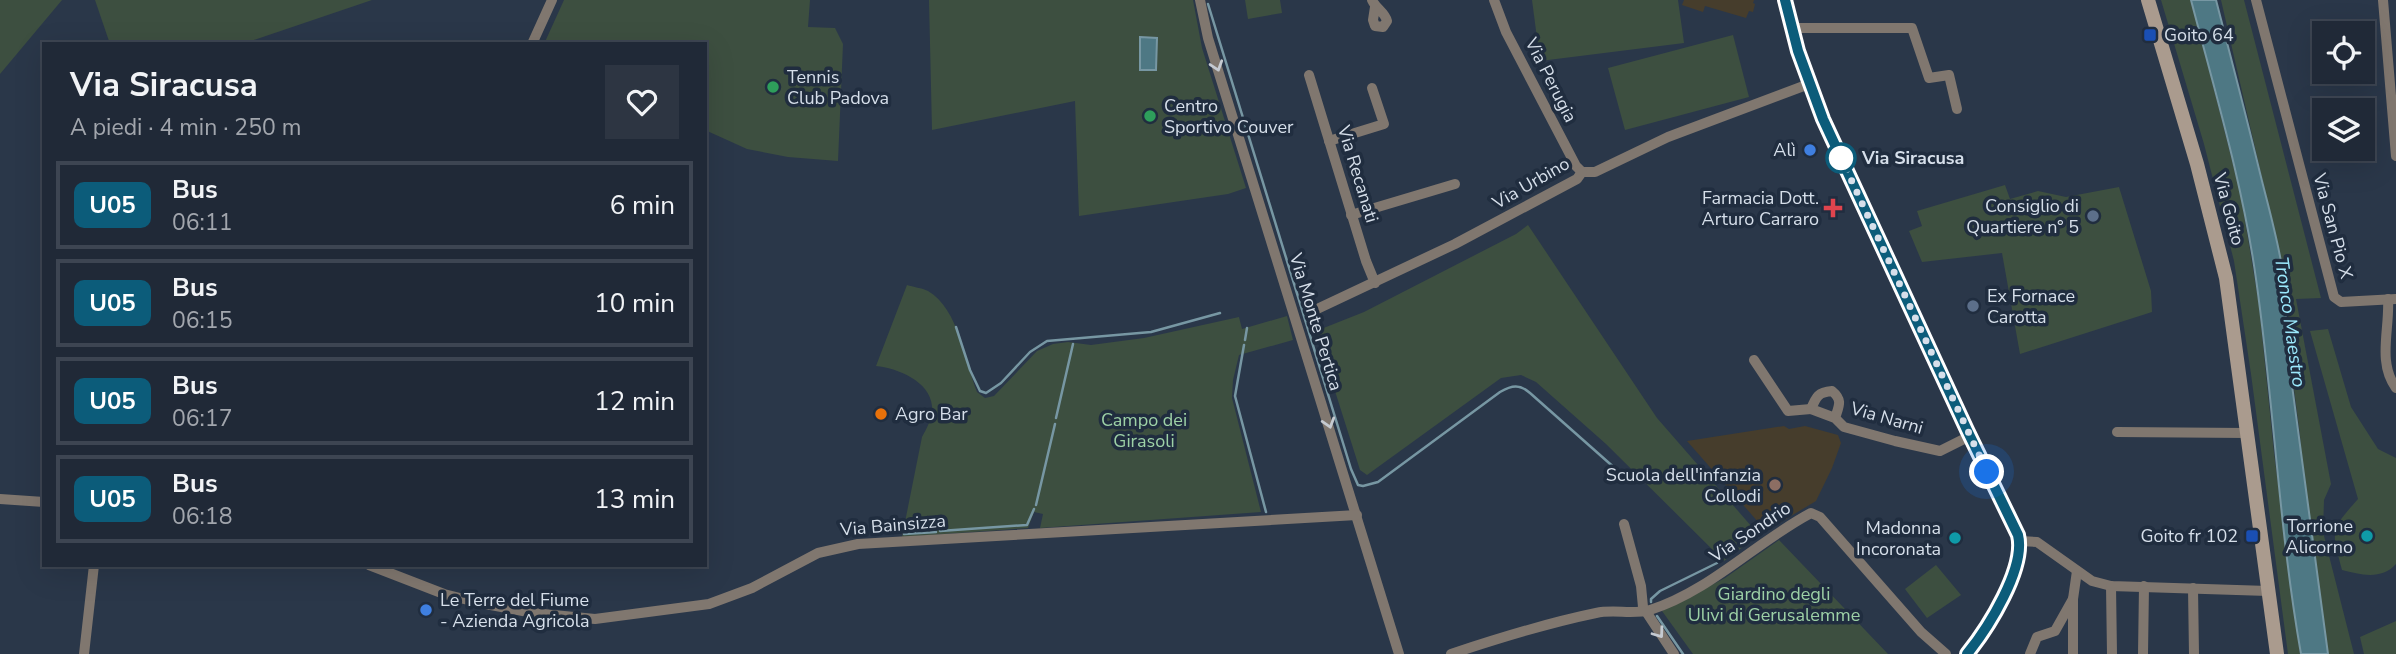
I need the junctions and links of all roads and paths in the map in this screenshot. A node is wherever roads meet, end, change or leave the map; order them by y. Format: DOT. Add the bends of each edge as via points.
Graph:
graph roads {
  1 [pos="552,0"];
  2 [pos="1200,0"];
  3 [pos="1494,0"];
  4 [pos="1785,0"];
  5 [pos="2148,0"];
  6 [pos="2256,0"];
  7 [pos="2384,0"];
  8 [pos="1791,28"];
  9 [pos="534,42"];
  10 [pos="1309,75"];
  11 [pos="1809,84"];
  12 [pos="1372,88"];
  13 [pos="1958,109"];
  14 [pos="1329,141"];
  15 [pos="2396,156"];
  16 [pos="1582,172"];
  17 [pos="1455,184"];
  18 [pos="1351,215"];
  19 [pos="1375,283"];
  20 [pos="2392,299"];
  21 [pos="1315,310"];
  22 [pos="1754,360"];
  23 [pos="2396,388"];
  24 [pos="1811,409"];
  25 [pos="1835,418"];
  26 [pos="2117,432"];
  27 [pos="2247,433"];
  28 [pos="1970,436"];
  29 [pos="0,499"];
  30 [pos="42,502"];
  31 [pos="1357,515"];
  32 [pos="1624,524"];
  33 [pos="2019,538"];
  34 [pos="94,567"];
  35 [pos="374,567"];
  36 [pos="2077,571"];
  37 [pos="2111,586"];
  38 [pos="2144,586"];
  39 [pos="2193,588"];
  40 [pos="2268,591"];
  41 [pos="2073,599"];
  42 [pos="1645,611"];
  43 [pos="84,654"];
  44 [pos="1399,654"];
  45 [pos="1451,654"];
  46 [pos="1675,654"];
  47 [pos="1947,654"];
  48 [pos="1967,654"];
  49 [pos="2030,654"];
  50 [pos="2073,654"];
  51 [pos="2112,654"];
  52 [pos="2143,654"];
  53 [pos="2194,654"];
  54 [pos="2277,654"];
  1 -- 9 [label="street"];
  2 -- 31 [label="street, Via Monte Pertica, one-way"];
  3 -- 16 [label="street, Via Perugia" via="1523,65"];
  4 -- 8 [label="street"];
  5 -- 27 [label="main road, Via Goito" via="2221,255"];
  6 -- 20 [label="street, Via San Pio X" via="2334,297 2341,302"];
  7 -- 15 [label="street"];
  8 -- 11 [label="street"];
  8 -- 13 [label="street" via="1912,28 1930,78 1949,75"];
  10 -- 14 [label="street, Via Recanati"];
  11 -- 16 [label="street, Via Urbino" via="1668,137 1595,173"];
  11 -- 28 [label="street"];
  12 -- 14 [label="street" via="1390,123"];
  14 -- 18 [label="street, Via Recanati"];
  16 -- 19 [label="street, Via Urbino" via="1507,217"];
  17 -- 18 [label="street"];
  18 -- 19 [label="street, Via Recanati"];
  19 -- 21 [label="street, Via Urbino"];
  20 -- 23 [label="street" via="2385,350"];
  22 -- 24 [label="street, Via Narni" via="1788,411"];
  24 -- 25 [label="street, Via Narni"];
  24 -- 25 [label="street, Via Narni" via="1816,396 1832,391 1840,403"];
  25 -- 28 [label="street, Via Narni" via="1844,427 1940,451"];
  26 -- 27 [label="street"];
  27 -- 40 [label="main road, Via Goito"];
  28 -- 33 [label="street"];
  29 -- 30 [label="street"];
  31 -- 35 [label="street, Via Bainsizza" via="858,544 818,552 752,588 709,604 595,618 480,603"];
  31 -- 44 [label="street, Via Monte Pertica"];
  32 -- 42 [label="street"];
  33 -- 36 [label="street" via="2046,547"];
  33 -- 48 [label="street" via="2018,561 2010,583"];
  34 -- 43 [label="street"];
  36 -- 37 [label="street" via="2092,582"];
  36 -- 41 [label="street"];
  37 -- 38 [label="street"];
  37 -- 51 [label="street"];
  38 -- 39 [label="street"];
  38 -- 52 [label="street"];
  39 -- 40 [label="street"];
  39 -- 53 [label="street"];
  40 -- 54 [label="main road, Via Goito"];
  41 -- 49 [label="street" via="2055,631 2037,637"];
  41 -- 50 [label="street"];
  42 -- 45 [label="street" via="1597,613"];
  42 -- 46 [label="street, one-way"];
  42 -- 47 [label="street, Via Sondrio" via="1703,585 1783,529 1815,513"];
}
